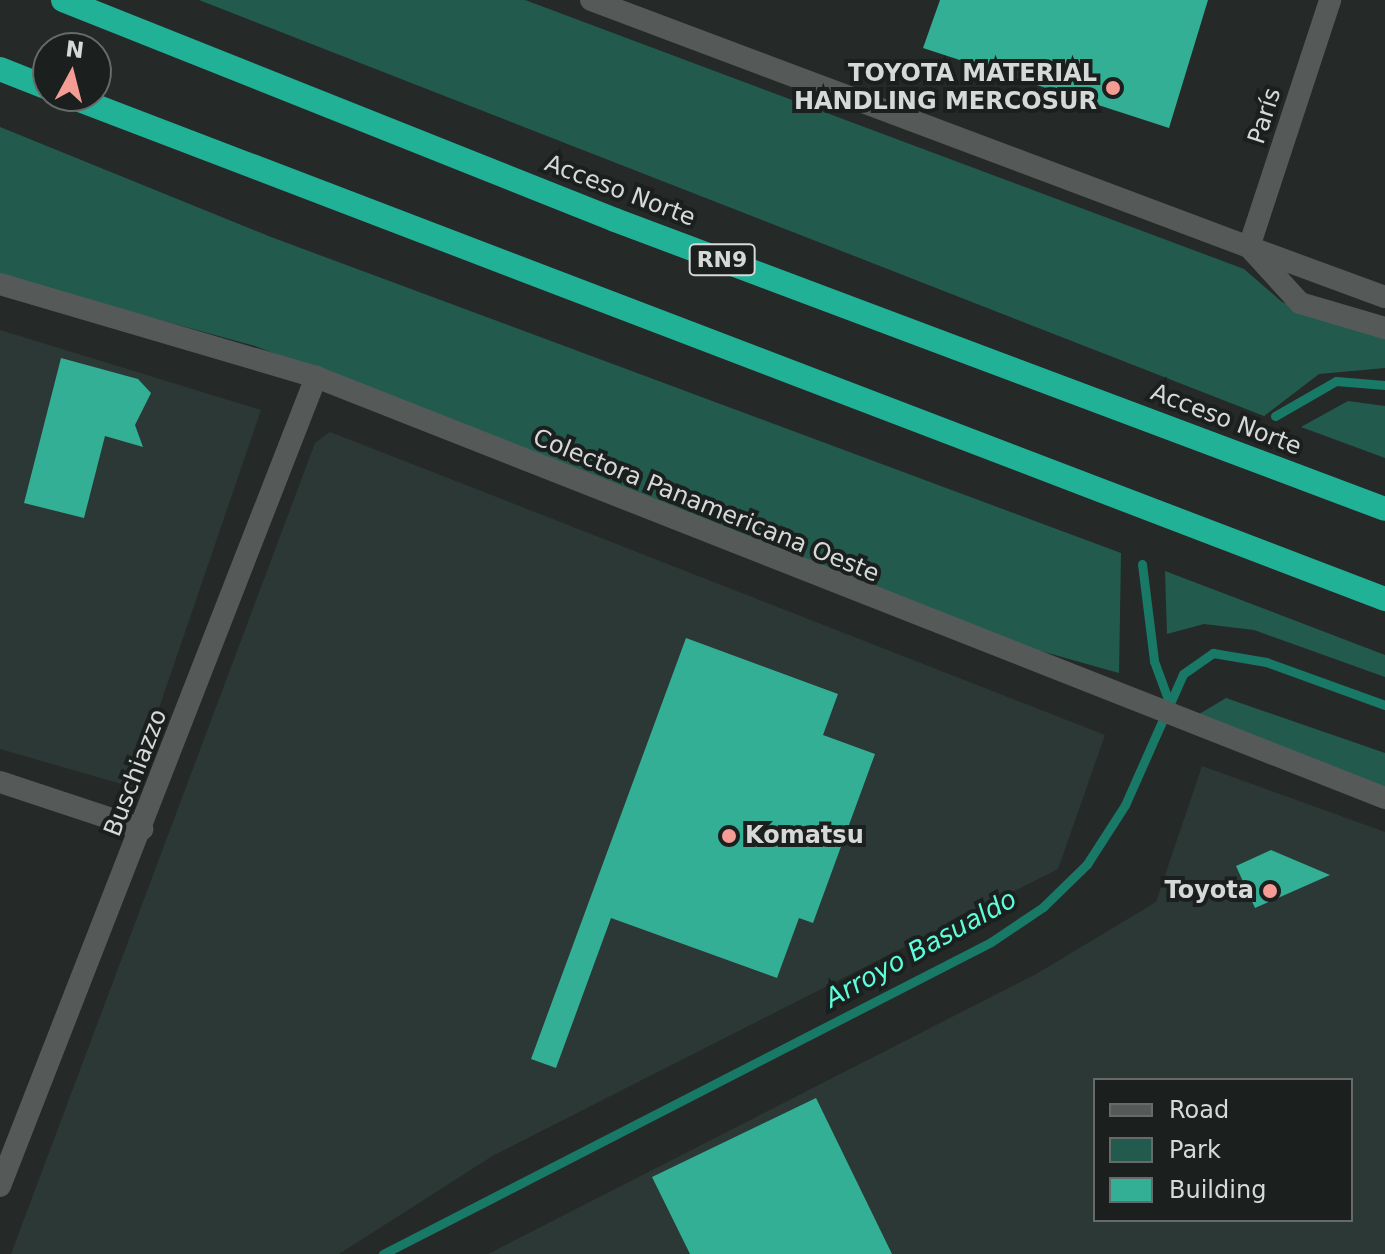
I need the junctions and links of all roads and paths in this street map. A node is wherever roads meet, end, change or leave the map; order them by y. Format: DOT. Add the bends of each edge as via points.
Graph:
graph roads {
  1 [pos="63,0"];
  2 [pos="591,0"];
  3 [pos="1330,0"];
  4 [pos="0,69"];
  5 [pos="32,82"];
  6 [pos="111,112"];
  7 [pos="1249,247"];
  8 [pos="0,284"];
  9 [pos="1385,297"];
  10 [pos="1385,328"];
  11 [pos="316,377"];
  12 [pos="1385,509"];
  13 [pos="1385,599"];
  14 [pos="0,782"];
  15 [pos="1385,798"];
  16 [pos="142,829"];
  17 [pos="0,1186"];
  1 -- 12 [label="highway, Acceso Norte / RN9" via="615,220"];
  2 -- 7 [label="street"];
  3 -- 7 [label="street, París"];
  4 -- 5 [label="highway"];
  6 -- 13 [label="highway"];
  7 -- 9 [label="street"];
  7 -- 10 [label="street" via="1300,303"];
  8 -- 11 [label="street, Colectora Panamericana Oeste"];
  11 -- 15 [label="street, Colectora Panamericana Oeste" via="1088,687"];
  11 -- 16 [label="street, Buschiazzo"];
  14 -- 16 [label="street"];
  16 -- 17 [label="street, Buschiazzo"];
}
